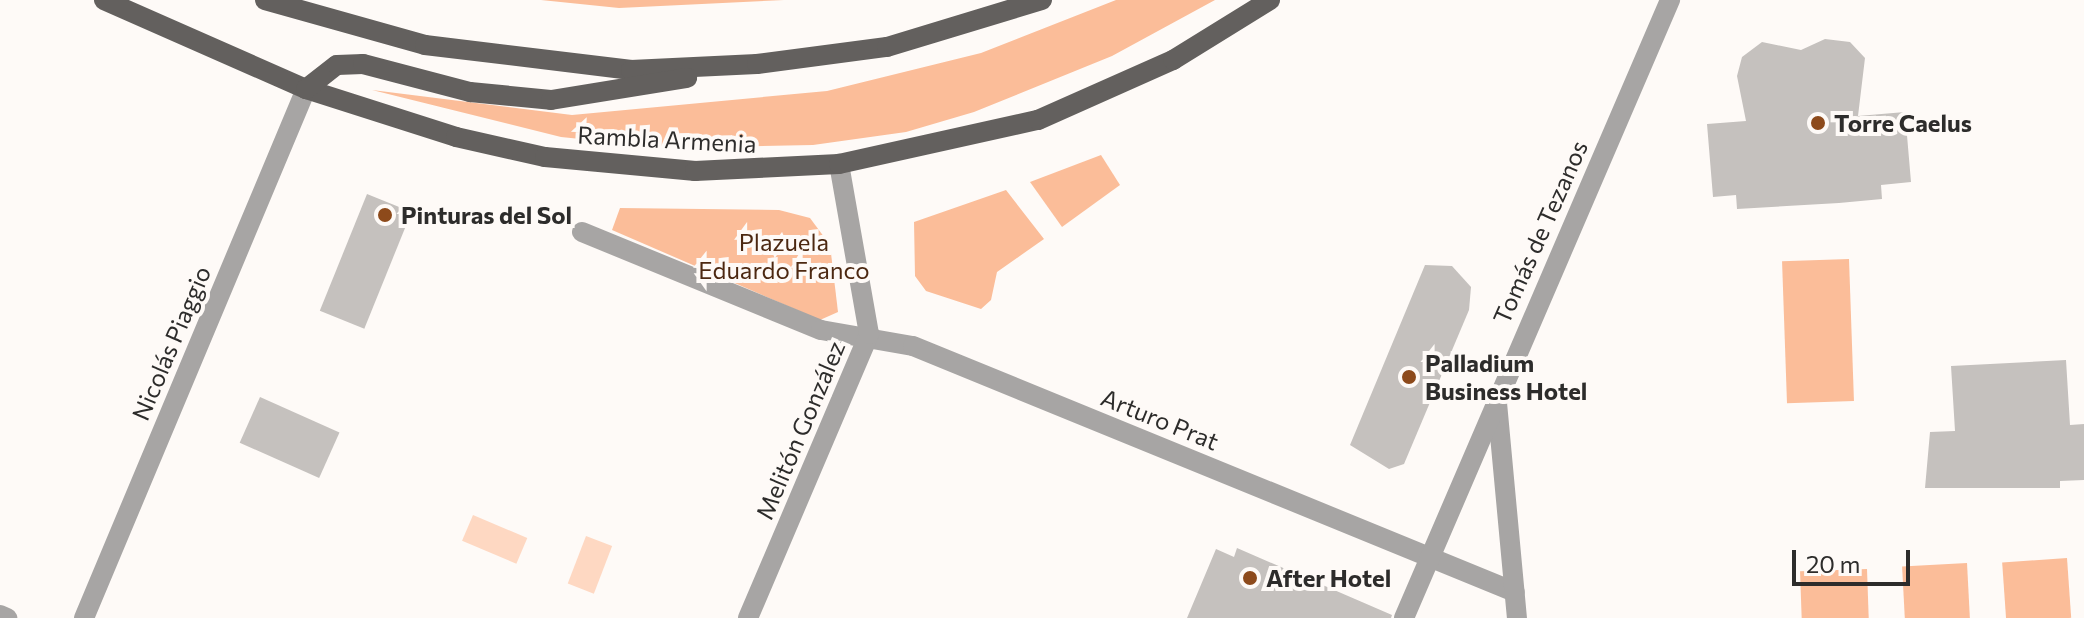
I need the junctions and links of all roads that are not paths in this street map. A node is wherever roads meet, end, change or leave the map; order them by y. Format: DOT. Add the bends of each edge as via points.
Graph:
graph roads {
  1 [pos="104,0"];
  2 [pos="265,0"];
  3 [pos="1042,0"];
  4 [pos="1270,0"];
  5 [pos="1670,0"];
  6 [pos="757,64"];
  7 [pos="306,89"];
  8 [pos="839,164"];
  9 [pos="582,232"];
  10 [pos="869,334"];
  11 [pos="1497,399"];
  12 [pos="1429,558"];
  13 [pos="1515,592"];
  14 [pos="0,615"];
  15 [pos="7,618"];
  16 [pos="84,618"];
  17 [pos="748,618"];
  18 [pos="1404,618"];
  19 [pos="1517,618"];
  1 -- 7 [label="main road, Rambla Armenia"];
  2 -- 6 [label="main road" via="358,30 551,64"];
  3 -- 6 [label="main road" via="887,47"];
  4 -- 8 [label="main road, Rambla Armenia" via="1173,60 1038,120"];
  5 -- 11 [label="street, Tomás de Tezanos"];
  6 -- 7 [label="main road" via="573,100 470,92 363,64 337,65"];
  7 -- 8 [label="main road, Rambla Armenia" via="545,157 695,171"];
  7 -- 16 [label="street, Nicolás Piaggio"];
  8 -- 10 [label="street, Melitón González"];
  9 -- 10 [label="street" via="821,330"];
  10 -- 12 [label="street, Arturo Prat"];
  10 -- 17 [label="street, Melitón González"];
  11 -- 12 [label="street, Tomás de Tezanos"];
  11 -- 13 [label="street"];
  12 -- 13 [label="street, Arturo Prat"];
  12 -- 18 [label="street, Tomás de Tezanos"];
  13 -- 19 [label="street"];
  14 -- 15 [label="street"];
}
